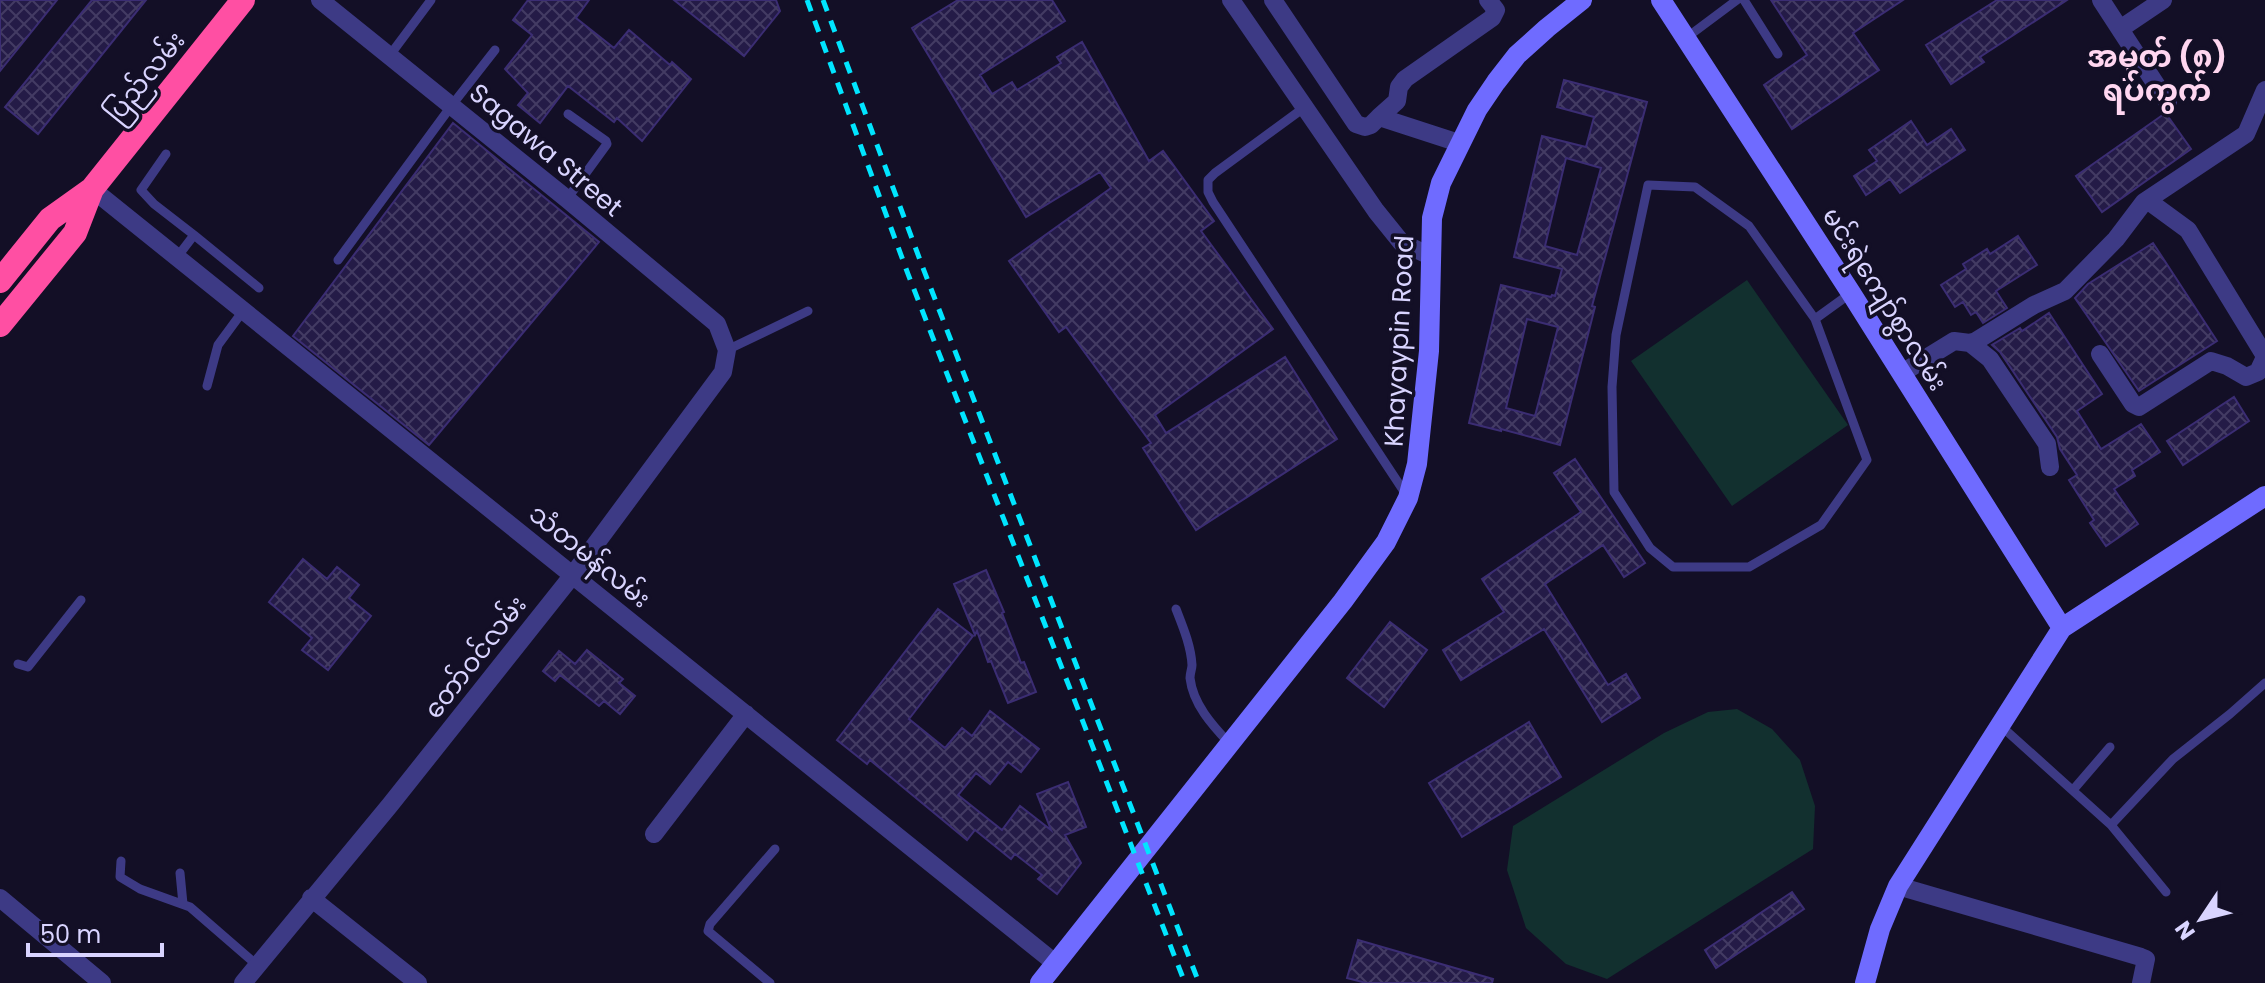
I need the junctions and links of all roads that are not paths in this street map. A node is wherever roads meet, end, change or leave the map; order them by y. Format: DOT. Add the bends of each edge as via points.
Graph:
graph roads {
  1 [pos="243,0"];
  2 [pos="320,0"];
  3 [pos="431,0"];
  4 [pos="1273,0"];
  5 [pos="1488,0"];
  6 [pos="1582,0"];
  7 [pos="1661,0"];
  8 [pos="1737,0"];
  9 [pos="1744,0"];
  10 [pos="2101,0"];
  11 [pos="2163,0"];
  12 [pos="1233,1"];
  13 [pos="2120,29"];
  14 [pos="1686,38"];
  15 [pos="495,50"];
  16 [pos="1778,54"];
  17 [pos="390,55"];
  18 [pos="2265,90"];
  19 [pos="2168,103"];
  20 [pos="452,105"];
  21 [pos="1305,107"];
  22 [pos="568,114"];
  23 [pos="1379,117"];
  24 [pos="1459,143"];
  25 [pos="166,154"];
  26 [pos="92,189"];
  27 [pos="567,199"];
  28 [pos="2147,200"];
  29 [pos="194,235"];
  30 [pos="178,256"];
  31 [pos="1430,256"];
  32 [pos="338,260"];
  33 [pos="0,281"];
  34 [pos="259,288"];
  35 [pos="1851,293"];
  36 [pos="244,310"];
  37 [pos="808,311"];
  38 [pos="1815,319"];
  39 [pos="0,325"];
  40 [pos="1970,343"];
  41 [pos="727,350"];
  42 [pos="2100,354"];
  43 [pos="2265,357"];
  44 [pos="1902,373"];
  45 [pos="207,386"];
  46 [pos="2050,467"];
  47 [pos="2265,496"];
  48 [pos="1408,498"];
  49 [pos="572,576"];
  50 [pos="81,600"];
  51 [pos="1176,609"];
  52 [pos="2062,628"];
  53 [pos="18,664"];
  54 [pos="2265,683"];
  55 [pos="746,714"];
  56 [pos="2001,726"];
  57 [pos="1229,743"];
  58 [pos="2110,747"];
  59 [pos="2073,790"];
  60 [pos="2111,825"];
  61 [pos="654,834"];
  62 [pos="775,849"];
  63 [pos="121,861"];
  64 [pos="180,873"];
  65 [pos="1898,886"];
  66 [pos="2166,892"];
  67 [pos="0,898"];
  68 [pos="311,898"];
  69 [pos="183,904"];
  70 [pos="1055,963"];
  71 [pos="257,965"];
  72 [pos="102,983"];
  73 [pos="243,983"];
  74 [pos="418,983"];
  75 [pos="770,983"];
  76 [pos="1040,983"];
  77 [pos="1865,983"];
  78 [pos="2141,983"];
  1 -- 26 [label="highway, ပြည်လမ်း"];
  2 -- 17 [label="street, Sagawa Street"];
  3 -- 17 [label="lane"];
  4 -- 23 [label="street" via="1356,124 1365,127"];
  5 -- 23 [label="street" via="1496,10 1492,18 1405,79 1397,101"];
  6 -- 24 [label="main road, Khayaypin Road" via="1517,55"];
  7 -- 14 [label="main road, မင်းရဲကျော်စွာလမ်း"];
  8 -- 14 [label="lane"];
  9 -- 16 [label="lane"];
  10 -- 13 [label="street"];
  11 -- 13 [label="street"];
  12 -- 21 [label="street"];
  13 -- 19 [label="street"];
  14 -- 35 [label="main road, မင်းရဲကျော်စွာလမ်း"];
  15 -- 20 [label="lane"];
  17 -- 20 [label="street, Sagawa Street"];
  18 -- 28 [label="street" via="2246,134"];
  20 -- 27 [label="street, Sagawa Street"];
  20 -- 32 [label="lane"];
  21 -- 31 [label="street" via="1401,242"];
  21 -- 48 [label="lane" via="1215,173 1208,180 1208,192"];
  22 -- 27 [label="lane" via="607,144"];
  23 -- 24 [label="street"];
  24 -- 31 [label="main road, Khayaypin Road" via="1432,218"];
  25 -- 29 [label="lane" via="141,190"];
  26 -- 30 [label="street, သံတမန်လမ်း"];
  26 -- 33 [label="highway, ပြည်လမ်း" via="50,219"];
  26 -- 39 [label="highway, ပြည်လမ်း" via="75,233"];
  27 -- 41 [label="street, Sagawa Street" via="717,324"];
  28 -- 40 [label="street" via="2065,291"];
  28 -- 43 [label="street" via="2188,230"];
  29 -- 30 [label="lane"];
  29 -- 34 [label="lane"];
  30 -- 36 [label="street, သံတမန်လမ်း"];
  31 -- 48 [label="main road, Khayaypin Road" via="1429,351 1417,464"];
  35 -- 38 [label="lane"];
  35 -- 44 [label="main road, မင်းရဲကျော်စွာလမ်း"];
  36 -- 45 [label="lane" via="218,345"];
  36 -- 49 [label="street, သံတမန်လမ်း"];
  37 -- 41 [label="lane"];
  38 -- 38 [label="lane" via="1749,226 1695,187 1648,185 1616,335 1614,492 1650,548 1673,567 1749,567 1821,525 1867,460"];
  40 -- 44 [label="street" via="1954,341"];
  40 -- 46 [label="street" via="1990,359 2047,444"];
  41 -- 49 [label="street, တော်ဝင်လမ်း" via="723,372"];
  42 -- 43 [label="street" via="2139,407 2211,361 2246,377 2258,372"];
  44 -- 52 [label="main road, မင်းရဲကျော်စွာလမ်း"];
  47 -- 52 [label="main road"];
  48 -- 57 [label="main road, Khayaypin Road" via="1386,542 1343,601"];
  49 -- 55 [label="street, သံတမန်လမ်း"];
  49 -- 68 [label="street, တော်ဝင်လမ်း"];
  50 -- 53 [label="lane" via="28,667"];
  51 -- 57 [label="lane" via="1187,636 1190,678 1200,706"];
  52 -- 56 [label="main road"];
  54 -- 60 [label="lane" via="2173,759"];
  55 -- 61 [label="street"];
  55 -- 70 [label="street, သံတမန်လမ်း"];
  56 -- 59 [label="lane"];
  56 -- 65 [label="main road"];
  57 -- 70 [label="main road, Khayaypin Road"];
  58 -- 59 [label="lane"];
  59 -- 60 [label="lane"];
  60 -- 66 [label="lane"];
  62 -- 75 [label="lane" via="708,931"];
  63 -- 69 [label="lane" via="120,877"];
  64 -- 69 [label="lane"];
  65 -- 77 [label="main road"];
  65 -- 78 [label="street" via="2141,957 2146,959"];
  67 -- 72 [label="street"];
  68 -- 71 [label="street, တော်ဝင်လမ်း"];
  68 -- 74 [label="street"];
  69 -- 71 [label="lane"];
  70 -- 76 [label="main road, Khayaypin Road"];
  71 -- 73 [label="street, တော်ဝင်လမ်း"];
}
